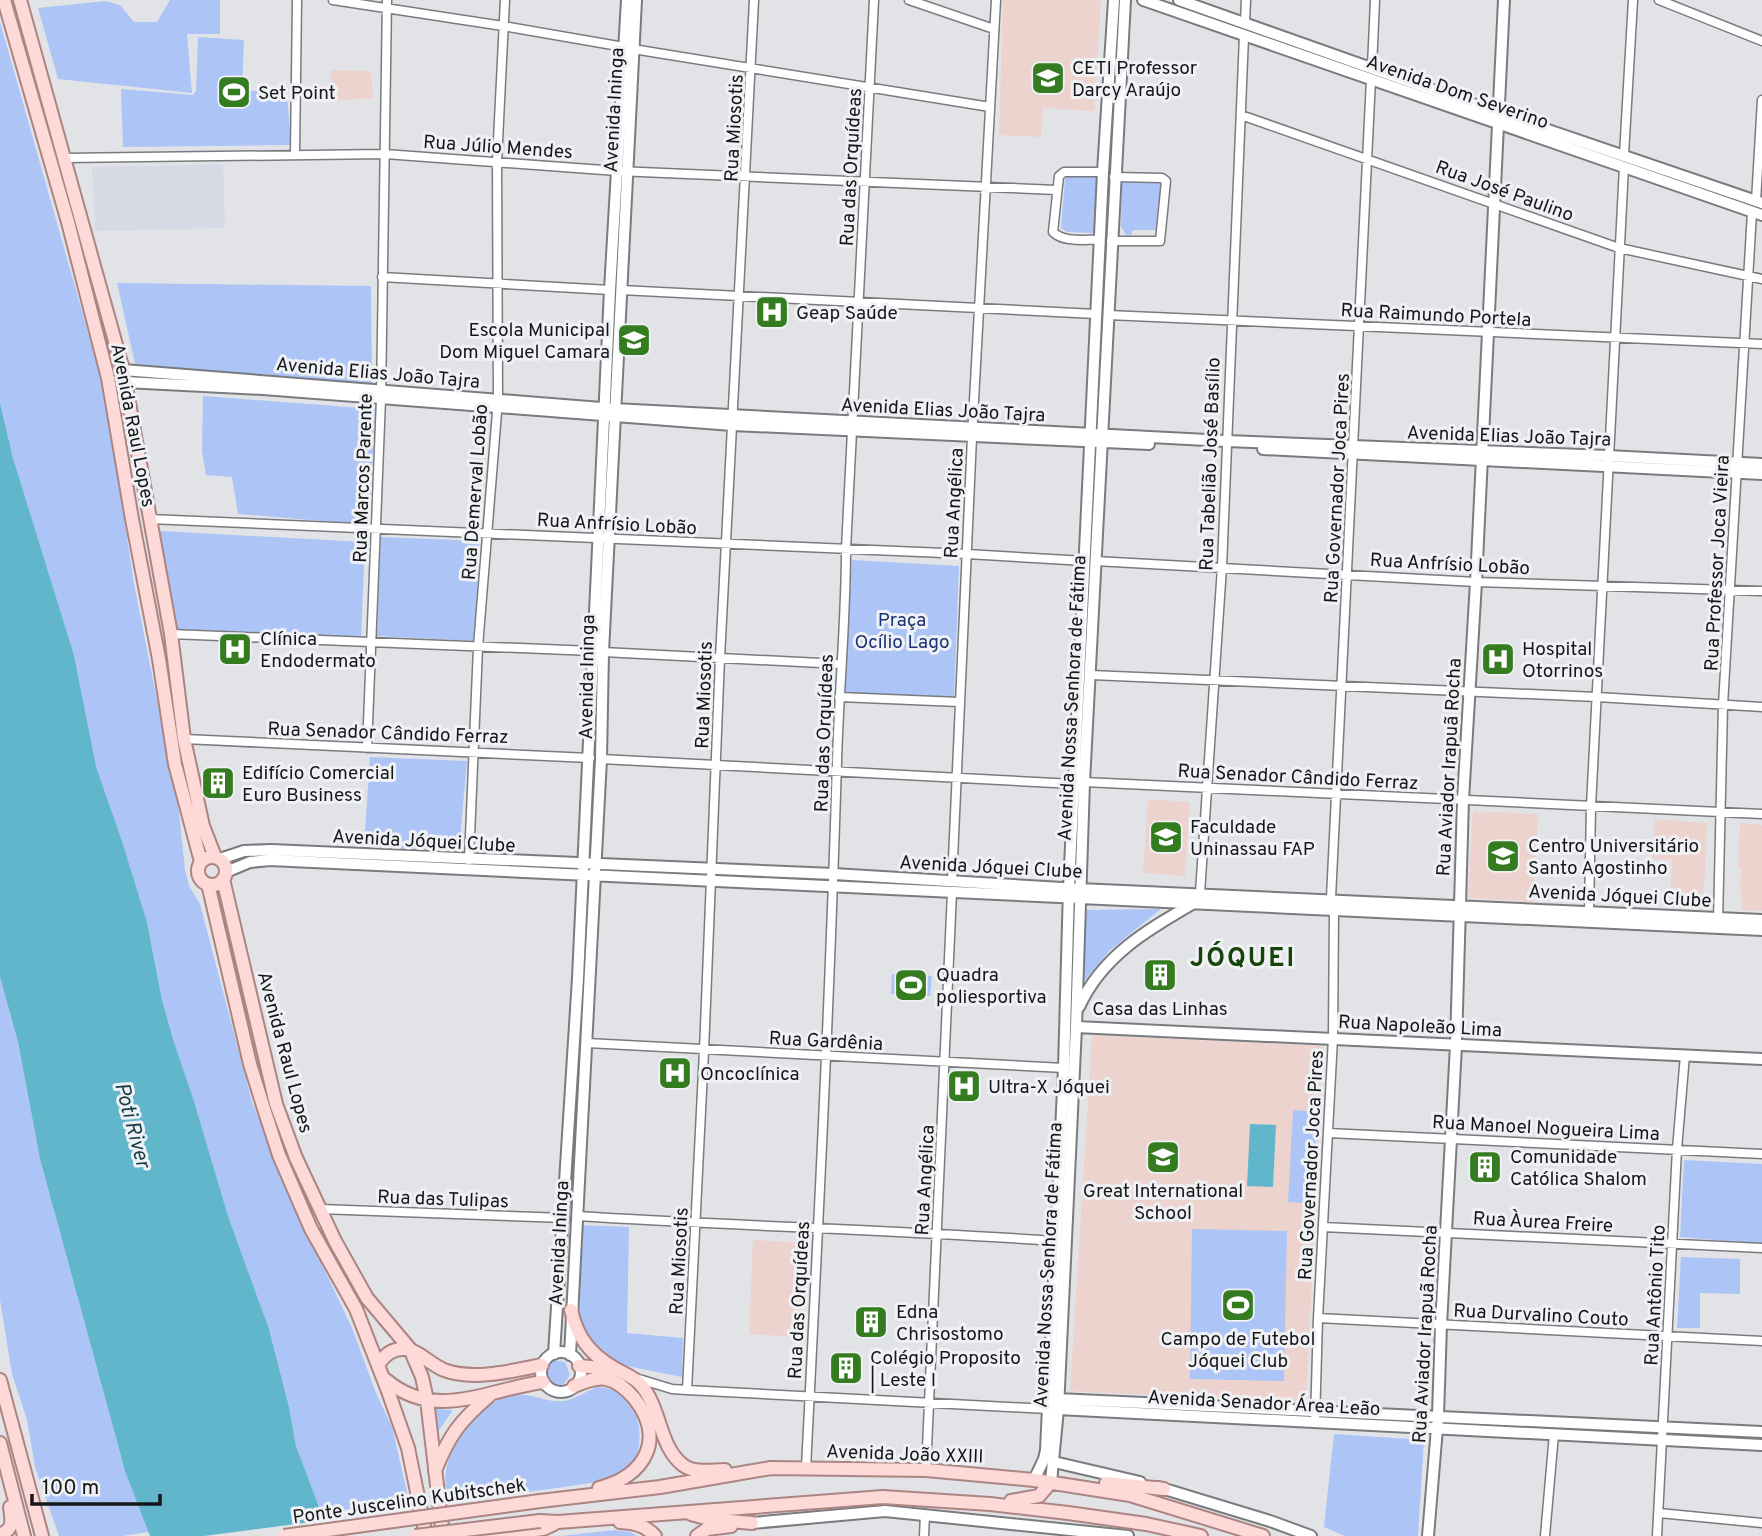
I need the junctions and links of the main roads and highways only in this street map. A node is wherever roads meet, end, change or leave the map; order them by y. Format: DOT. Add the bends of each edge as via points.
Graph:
graph roads {
  1 [pos="4,0"];
  2 [pos="20,0"];
  3 [pos="628,0"];
  4 [pos="636,0"];
  5 [pos="1114,0"];
  6 [pos="1125,0"];
  7 [pos="1143,0"];
  8 [pos="1179,0"];
  9 [pos="1504,0"];
  10 [pos="629,48"];
  11 [pos="1497,118"];
  12 [pos="1758,208"];
  13 [pos="1106,240"];
  14 [pos="124,376"];
  15 [pos="114,404"];
  16 [pos="610,413"];
  17 [pos="1097,438"];
  18 [pos="1226,444"];
  19 [pos="137,445"];
  20 [pos="1352,450"];
  21 [pos="1482,456"];
  22 [pos="1762,464"];
  23 [pos="1737,468"];
  24 [pos="1762,474"];
  25 [pos="1090,561"];
  26 [pos="1079,783"];
  27 [pos="217,858"];
  28 [pos="201,862"];
  29 [pos="588,870"];
  30 [pos="711,875"];
  31 [pos="225,876"];
  32 [pos="208,884"];
  33 [pos="952,886"];
  34 [pos="1074,893"];
  35 [pos="1197,898"];
  36 [pos="1460,910"];
  37 [pos="1762,920"];
  38 [pos="1718,922"];
  39 [pos="1762,930"];
  40 [pos="1077,1013"];
  41 [pos="1076,1027"];
  42 [pos="1456,1045"];
  43 [pos="1762,1059"];
  44 [pos="571,1310"];
  45 [pos="410,1349"];
  46 [pos="554,1354"];
  47 [pos="570,1355"];
  48 [pos="542,1364"];
  49 [pos="579,1366"];
  50 [pos="616,1370"];
  51 [pos="381,1371"];
  52 [pos="0,1380"];
  53 [pos="543,1382"];
  54 [pos="575,1386"];
  55 [pos="490,1395"];
  56 [pos="427,1399"];
  57 [pos="1054,1405"];
  58 [pos="1242,1407"];
  59 [pos="1184,1410"];
  60 [pos="1438,1416"];
  61 [pos="1242,1419"];
  62 [pos="1438,1429"];
  63 [pos="1762,1432"];
  64 [pos="0,1443"];
  65 [pos="1762,1445"];
  66 [pos="1054,1462"];
  67 [pos="5,1465"];
  68 [pos="771,1468"];
  69 [pos="435,1471"];
  70 [pos="1034,1480"];
  71 [pos="1051,1482"];
  72 [pos="1070,1485"];
  73 [pos="1164,1489"];
  74 [pos="540,1501"];
  75 [pos="990,1504"];
  76 [pos="681,1511"];
  77 [pos="589,1520"];
  78 [pos="752,1522"];
  79 [pos="541,1525"];
  80 [pos="1018,1530"];
  81 [pos="0,1535"];
  82 [pos="1115,1535"];
  83 [pos="24,1536"];
  84 [pos="42,1536"];
  85 [pos="284,1536"];
  86 [pos="415,1536"];
  87 [pos="426,1536"];
  88 [pos="443,1536"];
  89 [pos="489,1536"];
  90 [pos="655,1536"];
  91 [pos="696,1536"];
  92 [pos="1128,1536"];
  93 [pos="1201,1536"];
  94 [pos="1263,1536"];
  95 [pos="1311,1536"];
  96 [pos="1428,1536"];
  1 -- 15 [label="main road, Avenida Raul Lopes"];
  2 -- 14 [label="main road, Avenida Raul Lopes"];
  3 -- 10 [label="main road, Avenida Ininga"];
  4 -- 10 [label="main road, Avenida Ininga"];
  5 -- 13 [label="main road, Avenida Nossa Senhora de Fátima" via="1102,172"];
  6 -- 13 [label="main road, Avenida Nossa Senhora de Fátima"];
  7 -- 11 [label="main road, Avenida Dom Severino"];
  8 -- 11 [label="main road, Avenida Dom Severino" via="1371,67"];
  9 -- 11 [label="main road, Rua Aviador Irapuã Rocha"];
  10 -- 16 [label="main road, Avenida Ininga"];
  11 -- 12 [label="main road, Avenida Dom Severino" via="1624,167"];
  11 -- 12 [label="main road, Avenida Dom Severino" via="1624,155"];
  11 -- 21 [label="main road, Rua Aviador Irapuã Rocha"];
  13 -- 17 [label="main road, Avenida Nossa Senhora de Fátima"];
  14 -- 16 [label="main road, Avenida Elias João Tajra"];
  14 -- 19 [label="main road, Avenida Raul Lopes"];
  15 -- 19 [label="main road" via="122,414 127,440"];
  15 -- 28 [label="main road, Avenida Raul Lopes" via="175,764"];
  16 -- 17 [label="main road, Avenida Elias João Tajra"];
  16 -- 29 [label="main road, Avenida Ininga"];
  17 -- 18 [label="main road, Avenida Elias João Tajra"];
  17 -- 25 [label="main road, Avenida Nossa Senhora de Fátima"];
  18 -- 20 [label="main road, Avenida Elias João Tajra"];
  18 -- 20 [label="main road, Avenida Elias João Tajra" via="1272,439"];
  19 -- 27 [label="main road, Avenida Raul Lopes" via="171,635 184,739 203,826"];
  20 -- 21 [label="main road, Avenida Elias João Tajra"];
  21 -- 23 [label="main road, Avenida Elias João Tajra"];
  21 -- 36 [label="main road, Rua Aviador Irapuã Rocha"];
  22 -- 23 [label="main road, Avenida Elias João Tajra"];
  23 -- 24 [label="main road, Avenida Elias João Tajra"];
  25 -- 26 [label="main road, Avenida Nossa Senhora de Fátima"];
  25 -- 26 [label="main road, Avenida Nossa Senhora de Fátima" via="1091,674"];
  26 -- 34 [label="main road, Avenida Nossa Senhora de Fátima"];
  27 -- 28 [label="main road"];
  27 -- 29 [label="main road, Avenida Jóquei Clube" via="271,850"];
  27 -- 31 [label="main road" via="225,864"];
  28 -- 32 [label="main road" via="199,874"];
  29 -- 30 [label="main road, Avenida Jóquei Clube"];
  29 -- 31 [label="main road, Avenida Jóquei Clube" via="270,860 250,862"];
  29 -- 44 [label="main road, Avenida Ininga" via="587,1043"];
  29 -- 46 [label="main road, Avenida Ininga"];
  30 -- 33 [label="main road, Avenida Jóquei Clube" via="834,886"];
  30 -- 33 [label="main road, Avenida Jóquei Clube" via="834,874"];
  31 -- 32 [label="main road"];
  31 -- 45 [label="main road, Avenida Raul Lopes" via="276,1104 296,1158 367,1298"];
  32 -- 51 [label="main road, Avenida Raul Lopes" via="250,1064 279,1155 311,1229 356,1309"];
  33 -- 34 [label="main road, Avenida Jóquei Clube"];
  34 -- 35 [label="main road, Avenida Jóquei Clube"];
  34 -- 40 [label="main road, Avenida Nossa Senhora de Fátima"];
  34 -- 57 [label="main road, Avenida Nossa Senhora de Fátima" via="1055,1241"];
  35 -- 36 [label="main road, Avenida Jóquei Clube"];
  35 -- 40 [label="main road" via="1122,948 1091,985"];
  36 -- 38 [label="main road, Avenida Jóquei Clube"];
  36 -- 38 [label="main road, Avenida Jóquei Clube" via="1589,912"];
  36 -- 42 [label="main road, Rua Aviador Irapuã Rocha"];
  37 -- 38 [label="main road, Avenida Jóquei Clube"];
  38 -- 39 [label="main road, Avenida Jóquei Clube"];
  40 -- 41 [label="main road, Avenida Nossa Senhora de Fátima"];
  41 -- 42 [label="main road, Rua Napoleão Lima"];
  41 -- 57 [label="main road, Avenida Nossa Senhora de Fátima"];
  42 -- 43 [label="main road, Rua Napoleão Lima"];
  42 -- 60 [label="main road, Rua Aviador Irapuã Rocha"];
  44 -- 47 [label="main road, Avenida Ininga"];
  44 -- 50 [label="main road" via="583,1344"];
  45 -- 48 [label="main road" via="432,1365 460,1374"];
  45 -- 51 [label="main road" via="390,1352"];
  45 -- 56 [label="main road, Avenida Raul Lopes"];
  46 -- 47 [label="main road"];
  46 -- 48 [label="main road"];
  47 -- 49 [label="main road"];
  48 -- 53 [label="main road"];
  49 -- 50 [label="main road"];
  49 -- 54 [label="main road"];
  50 -- 68 [label="main road" via="643,1387 669,1447 686,1468"];
  51 -- 56 [label="main road" via="408,1396"];
  51 -- 87 [label="main road, Avenida Raul Lopes" via="408,1448"];
  52 -- 84 [label="main road"];
  53 -- 54 [label="main road" via="558,1392"];
  53 -- 55 [label="main road"];
  54 -- 74 [label="main road" via="607,1379 629,1392 648,1422 649,1444 642,1462 619,1483"];
  55 -- 56 [label="main road"];
  55 -- 69 [label="main road" via="462,1419"];
  56 -- 69 [label="main road, Avenida Raul Lopes"];
  57 -- 59 [label="main road, Avenida Senador Área Leão"];
  57 -- 66 [label="main road, Avenida Nossa Senhora de Fátima"];
  57 -- 70 [label="main road, Avenida Nossa Senhora de Fátima" via="1044,1459"];
  58 -- 59 [label="main road, Avenida Senador Área Leão"];
  58 -- 60 [label="main road, Avenida Senador Área Leão"];
  58 -- 61 [label="main road"];
  59 -- 61 [label="main road, Avenida Senador Área Leão"];
  60 -- 62 [label="main road, Rua Aviador Irapuã Rocha"];
  60 -- 63 [label="main road, Avenida Senador Área Leão"];
  61 -- 62 [label="main road, Avenida Senador Área Leão"];
  62 -- 65 [label="main road, Avenida Senador Área Leão"];
  62 -- 96 [label="main road, Rua Aviador Irapuã Rocha"];
  64 -- 67 [label="main road"];
  66 -- 71 [label="main road, Avenida Nossa Senhora de Fátima"];
  66 -- 73 [label="main road"];
  67 -- 81 [label="main road" via="12,1523"];
  67 -- 83 [label="main road"];
  68 -- 70 [label="main road, Avenida João XXIII" via="926,1470"];
  68 -- 74 [label="main road, Avenida João XXIII"];
  69 -- 88 [label="main road, Avenida Raul Lopes"];
  70 -- 71 [label="main road, Avenida João XXIII"];
  71 -- 72 [label="main road, Avenida João XXIII"];
  71 -- 75 [label="main road" via="1039,1496"];
  72 -- 73 [label="main road" via="1087,1481"];
  72 -- 94 [label="main road, Avenida João XXIII" via="1130,1495"];
  73 -- 95 [label="main road"];
  74 -- 85 [label="main road, Ponte Juscelino Kubitschek, bridge"];
  75 -- 76 [label="main road" via="883,1497"];
  75 -- 93 [label="main road" via="1146,1524"];
  76 -- 77 [label="main road"];
  76 -- 78 [label="main road" via="709,1519"];
  77 -- 79 [label="main road"];
  77 -- 90 [label="main road" via="636,1523"];
  78 -- 80 [label="main road" via="885,1511"];
  78 -- 91 [label="main road" via="708,1529"];
  79 -- 86 [label="main road, Ponte Juscelino Kubitschek, bridge"];
  79 -- 89 [label="main road"];
  80 -- 82 [label="main road"];
  82 -- 92 [label="main road"];
}
